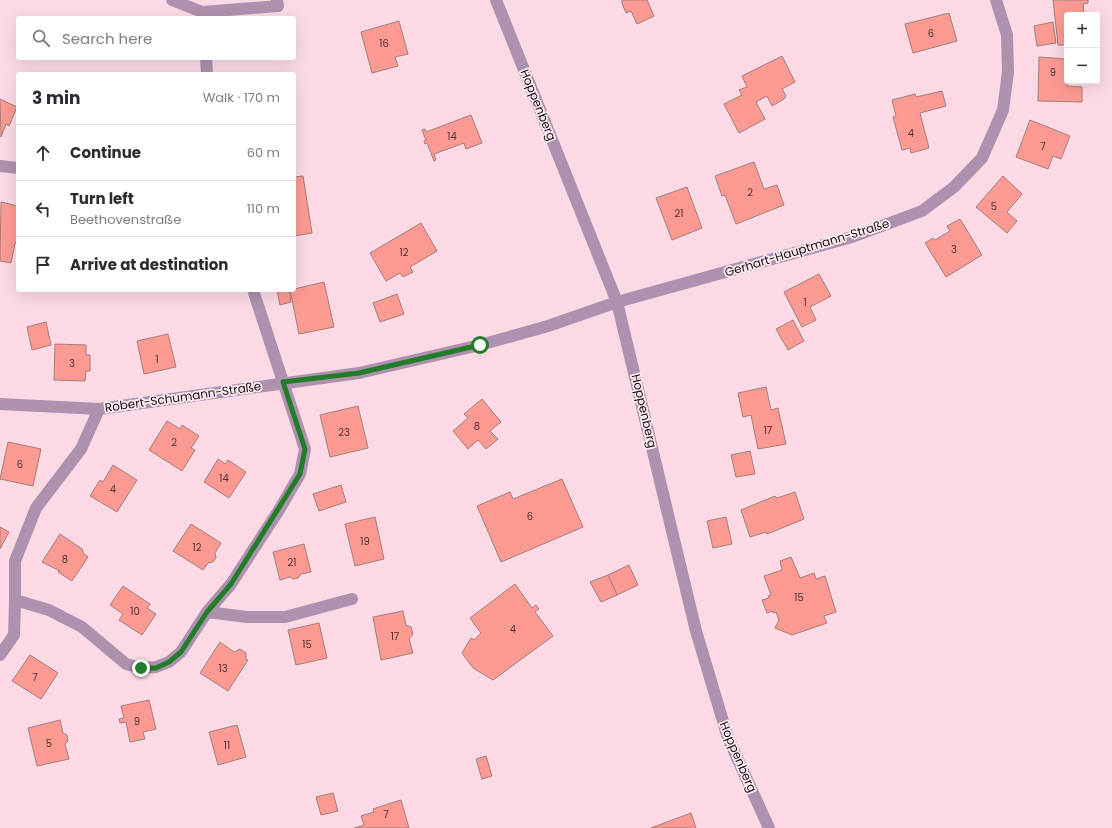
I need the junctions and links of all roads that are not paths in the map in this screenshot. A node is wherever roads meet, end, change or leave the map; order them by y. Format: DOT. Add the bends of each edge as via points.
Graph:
graph roads {
  1 [pos="172,0"];
  2 [pos="277,0"];
  3 [pos="496,0"];
  4 [pos="996,0"];
  5 [pos="202,15"];
  6 [pos="206,60"];
  7 [pos="207,72"];
  8 [pos="0,166"];
  9 [pos="16,168"];
  10 [pos="254,292"];
  11 [pos="618,302"];
  12 [pos="283,382"];
  13 [pos="0,404"];
  14 [pos="99,408"];
  15 [pos="352,599"];
  16 [pos="15,600"];
  17 [pos="207,612"];
  18 [pos="0,655"];
  19 [pos="769,828"];
  1 -- 5 [label="street"];
  2 -- 5 [label="street" via="278,6"];
  3 -- 11 [label="street, Hoppenberg"];
  4 -- 11 [label="street, Gerhart-Hauptmann-Straße" via="1007,35 1008,72 1002,110 982,158 954,186 922,211 852,237"];
  6 -- 7 [label="street"];
  8 -- 9 [label="street"];
  10 -- 12 [label="street"];
  11 -- 12 [label="street, Robert-Schumann-Straße" via="548,326 480,345 359,373"];
  11 -- 19 [label="street, Hoppenberg" via="696,631 728,738"];
  12 -- 14 [label="street, Robert-Schumann-Straße"];
  12 -- 17 [label="street" via="305,449 300,474 231,584"];
  13 -- 14 [label="street, Robert-Schumann-Straße"];
  14 -- 16 [label="street, Robert-Schumann-Straße" via="81,449 36,508 15,561"];
  15 -- 17 [label="street" via="285,617 247,617"];
  16 -- 17 [label="street" via="49,610 82,627 126,664 141,668 156,668 181,652"];
  16 -- 18 [label="street, Robert-Schumann-Straße" via="14,635"];
}
